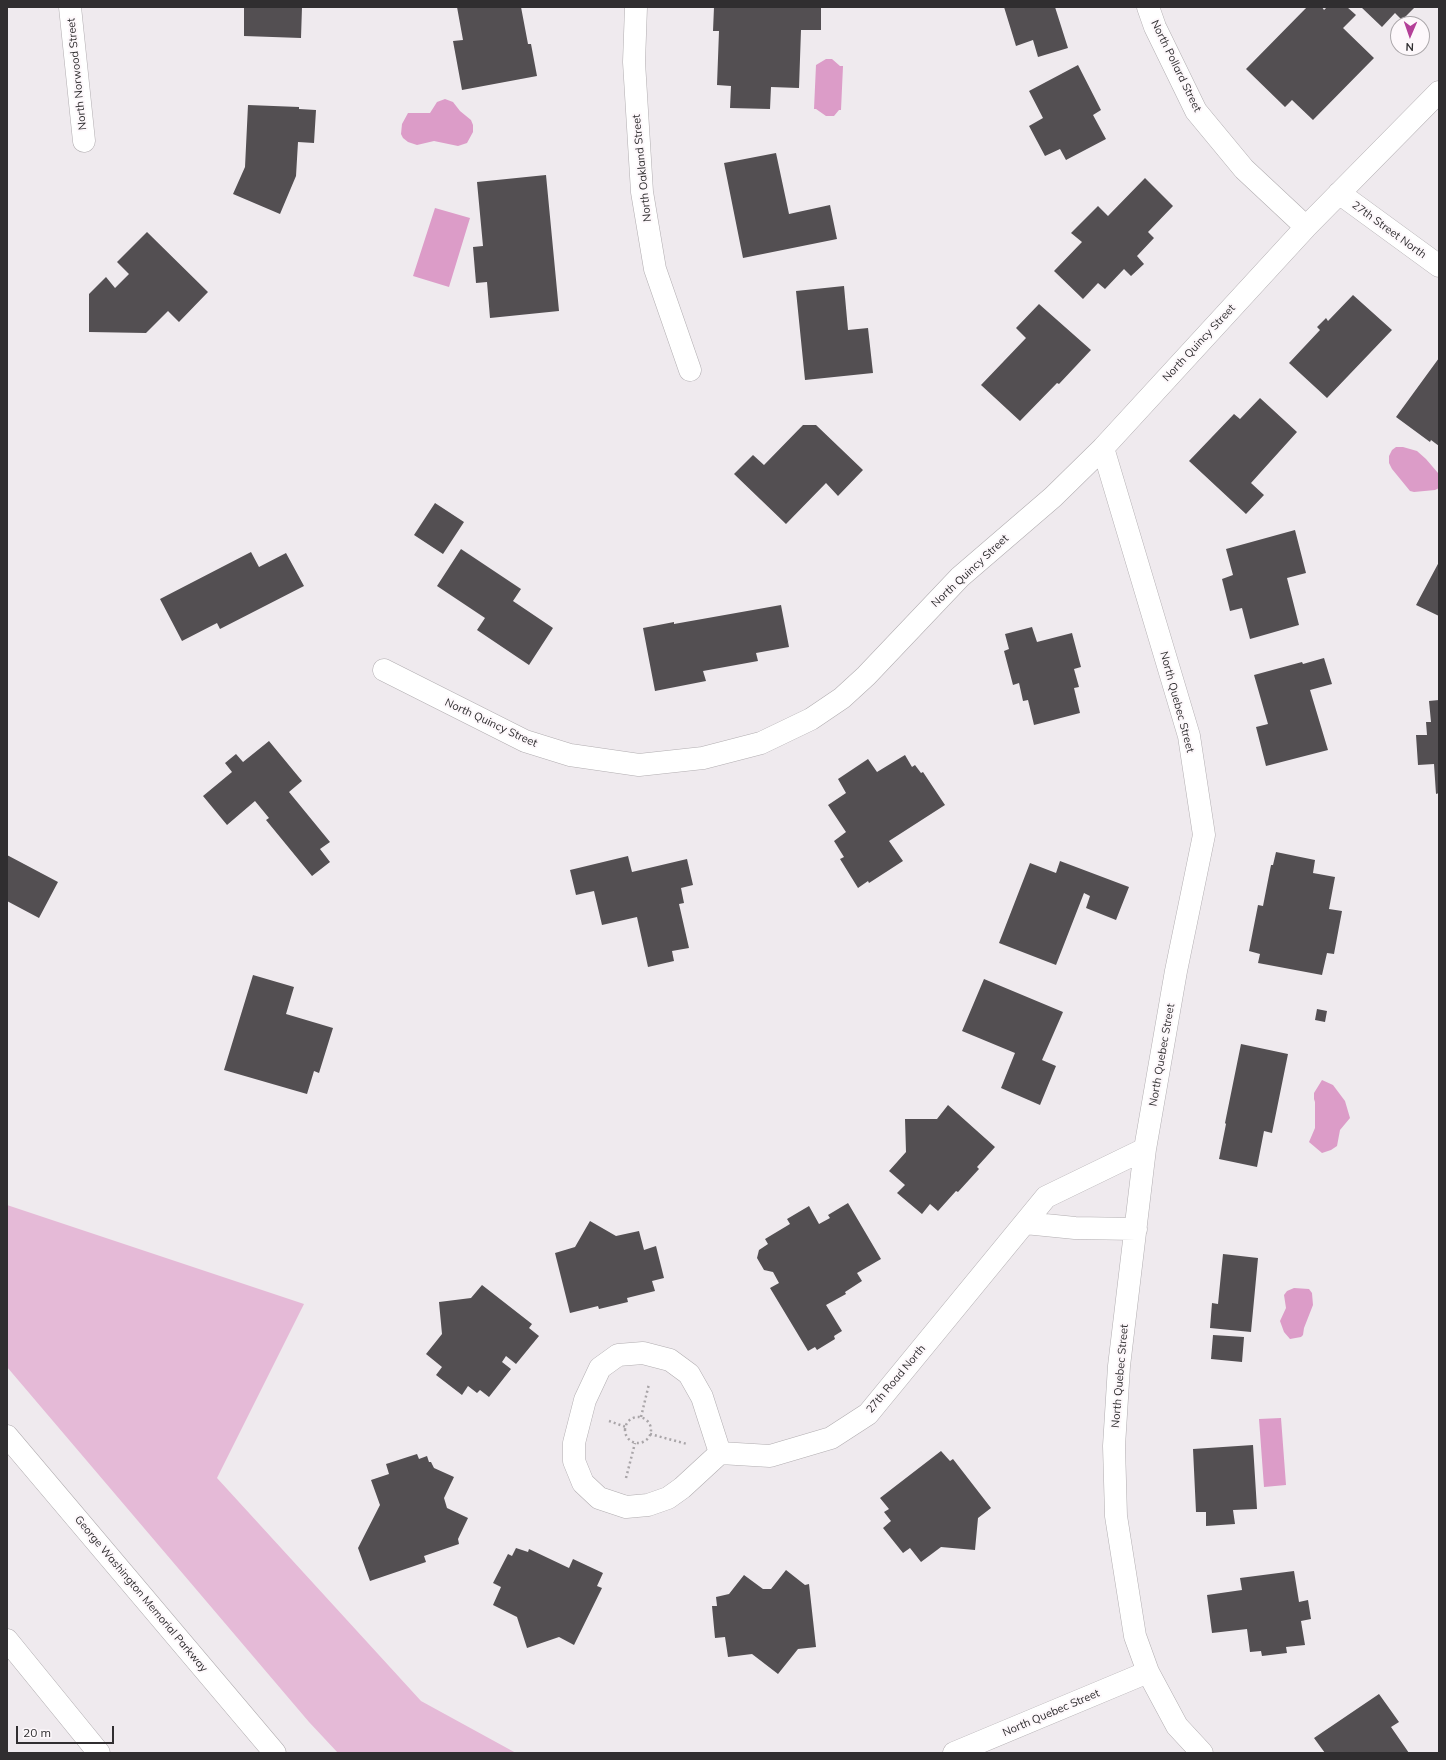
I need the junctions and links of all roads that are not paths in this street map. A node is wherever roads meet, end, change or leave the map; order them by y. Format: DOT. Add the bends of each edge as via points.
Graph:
graph roads {
  1 [pos="70,7"];
  2 [pos="636,7"];
  3 [pos="1148,7"];
  4 [pos="1439,92"];
  5 [pos="84,141"];
  6 [pos="1339,193"];
  7 [pos="1306,227"];
  8 [pos="1439,266"];
  9 [pos="690,370"];
  10 [pos="1103,448"];
  11 [pos="384,670"];
  12 [pos="1145,1149"];
  13 [pos="1025,1223"];
  14 [pos="1136,1230"];
  15 [pos="7,1436"];
  16 [pos="720,1453"];
  17 [pos="7,1640"];
  18 [pos="1148,1672"];
  19 [pos="99,1753"];
  20 [pos="276,1753"];
  21 [pos="954,1753"];
  22 [pos="1202,1753"];
  1 -- 5 [label="main road, North Norwood Street"];
  2 -- 9 [label="main road, North Oakland Street" via="634,62 642,192 655,269"];
  3 -- 7 [label="main road, North Pollard Street" via="1155,27 1196,111 1244,169"];
  4 -- 6 [label="main road, North Quincy Street"];
  6 -- 7 [label="main road, North Quincy Street"];
  6 -- 8 [label="main road, 27th Street North"];
  7 -- 10 [label="main road, North Quincy Street"];
  10 -- 11 [label="main road, North Quincy Street" via="1053,497 960,577 842,698 811,719 761,743 703,758 639,765 570,755 525,741"];
  10 -- 12 [label="main road, North Quebec Street" via="1188,736 1204,835 1176,971"];
  12 -- 13 [label="main road, 27th Road North" via="1046,1197"];
  12 -- 14 [label="main road, North Quebec Street"];
  13 -- 14 [label="main road"];
  13 -- 16 [label="main road, 27th Road North" via="868,1414 831,1438 770,1456"];
  14 -- 18 [label="main road, North Quebec Street" via="1119,1366 1114,1446 1116,1516 1135,1636"];
  15 -- 20 [label="main road, George Washington Memorial Parkway"];
  16 -- 16 [label="main road" via="702,1397 690,1374 670,1360 643,1353 618,1355 600,1368 585,1400 574,1443 574,1461 583,1484 599,1498 626,1507 648,1505 668,1498"];
  17 -- 19 [label="main road"];
  18 -- 21 [label="main road, North Quebec Street"];
  18 -- 22 [label="main road, North Quebec Street" via="1177,1726"];
}
